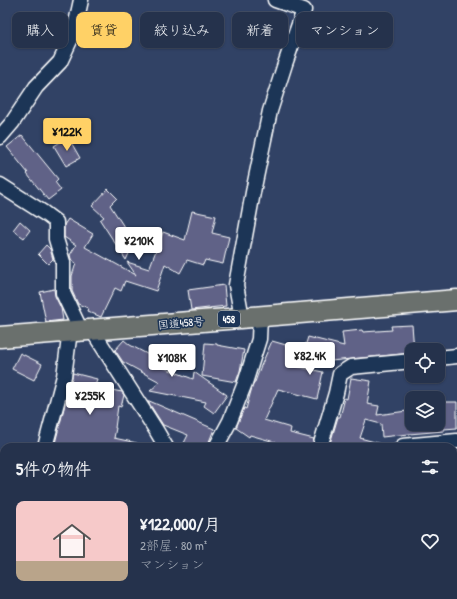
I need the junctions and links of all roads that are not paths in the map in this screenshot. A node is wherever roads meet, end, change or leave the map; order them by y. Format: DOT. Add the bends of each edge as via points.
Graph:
graph roads {
  1 [pos="81,0"];
  2 [pos="275,0"];
  3 [pos="0,137"];
  4 [pos="0,185"];
  5 [pos="457,300"];
  6 [pos="260,317"];
  7 [pos="240,318"];
  8 [pos="81,331"];
  9 [pos="0,337"];
  10 [pos="457,356"];
  11 [pos="445,357"];
  12 [pos="405,362"];
  13 [pos="457,441"];
  14 [pos="46,443"];
  15 [pos="164,443"];
  16 [pos="218,443"];
  17 [pos="321,443"];
  18 [pos="435,443"];
  1 -- 3 [label="lane" via="74,32 60,62 36,87"];
  2 -- 7 [label="lane" via="304,10 270,111 254,188 236,286"];
  4 -- 8 [label="lane" via="56,222 56,239 63,262 63,293"];
  5 -- 6 [label="highway, 国道458号 / 458"];
  6 -- 7 [label="highway, 国道458号 / 458"];
  6 -- 16 [label="lane" via="259,339 245,384"];
  7 -- 8 [label="highway, 国道458号 / 458"];
  8 -- 9 [label="highway, 国道458号 / 458"];
  8 -- 14 [label="lane" via="64,376"];
  8 -- 15 [label="lane"];
  10 -- 11 [label="lane"];
  12 -- 17 [label="lane" via="351,367 340,374"];
  13 -- 18 [label="lane"];
}
